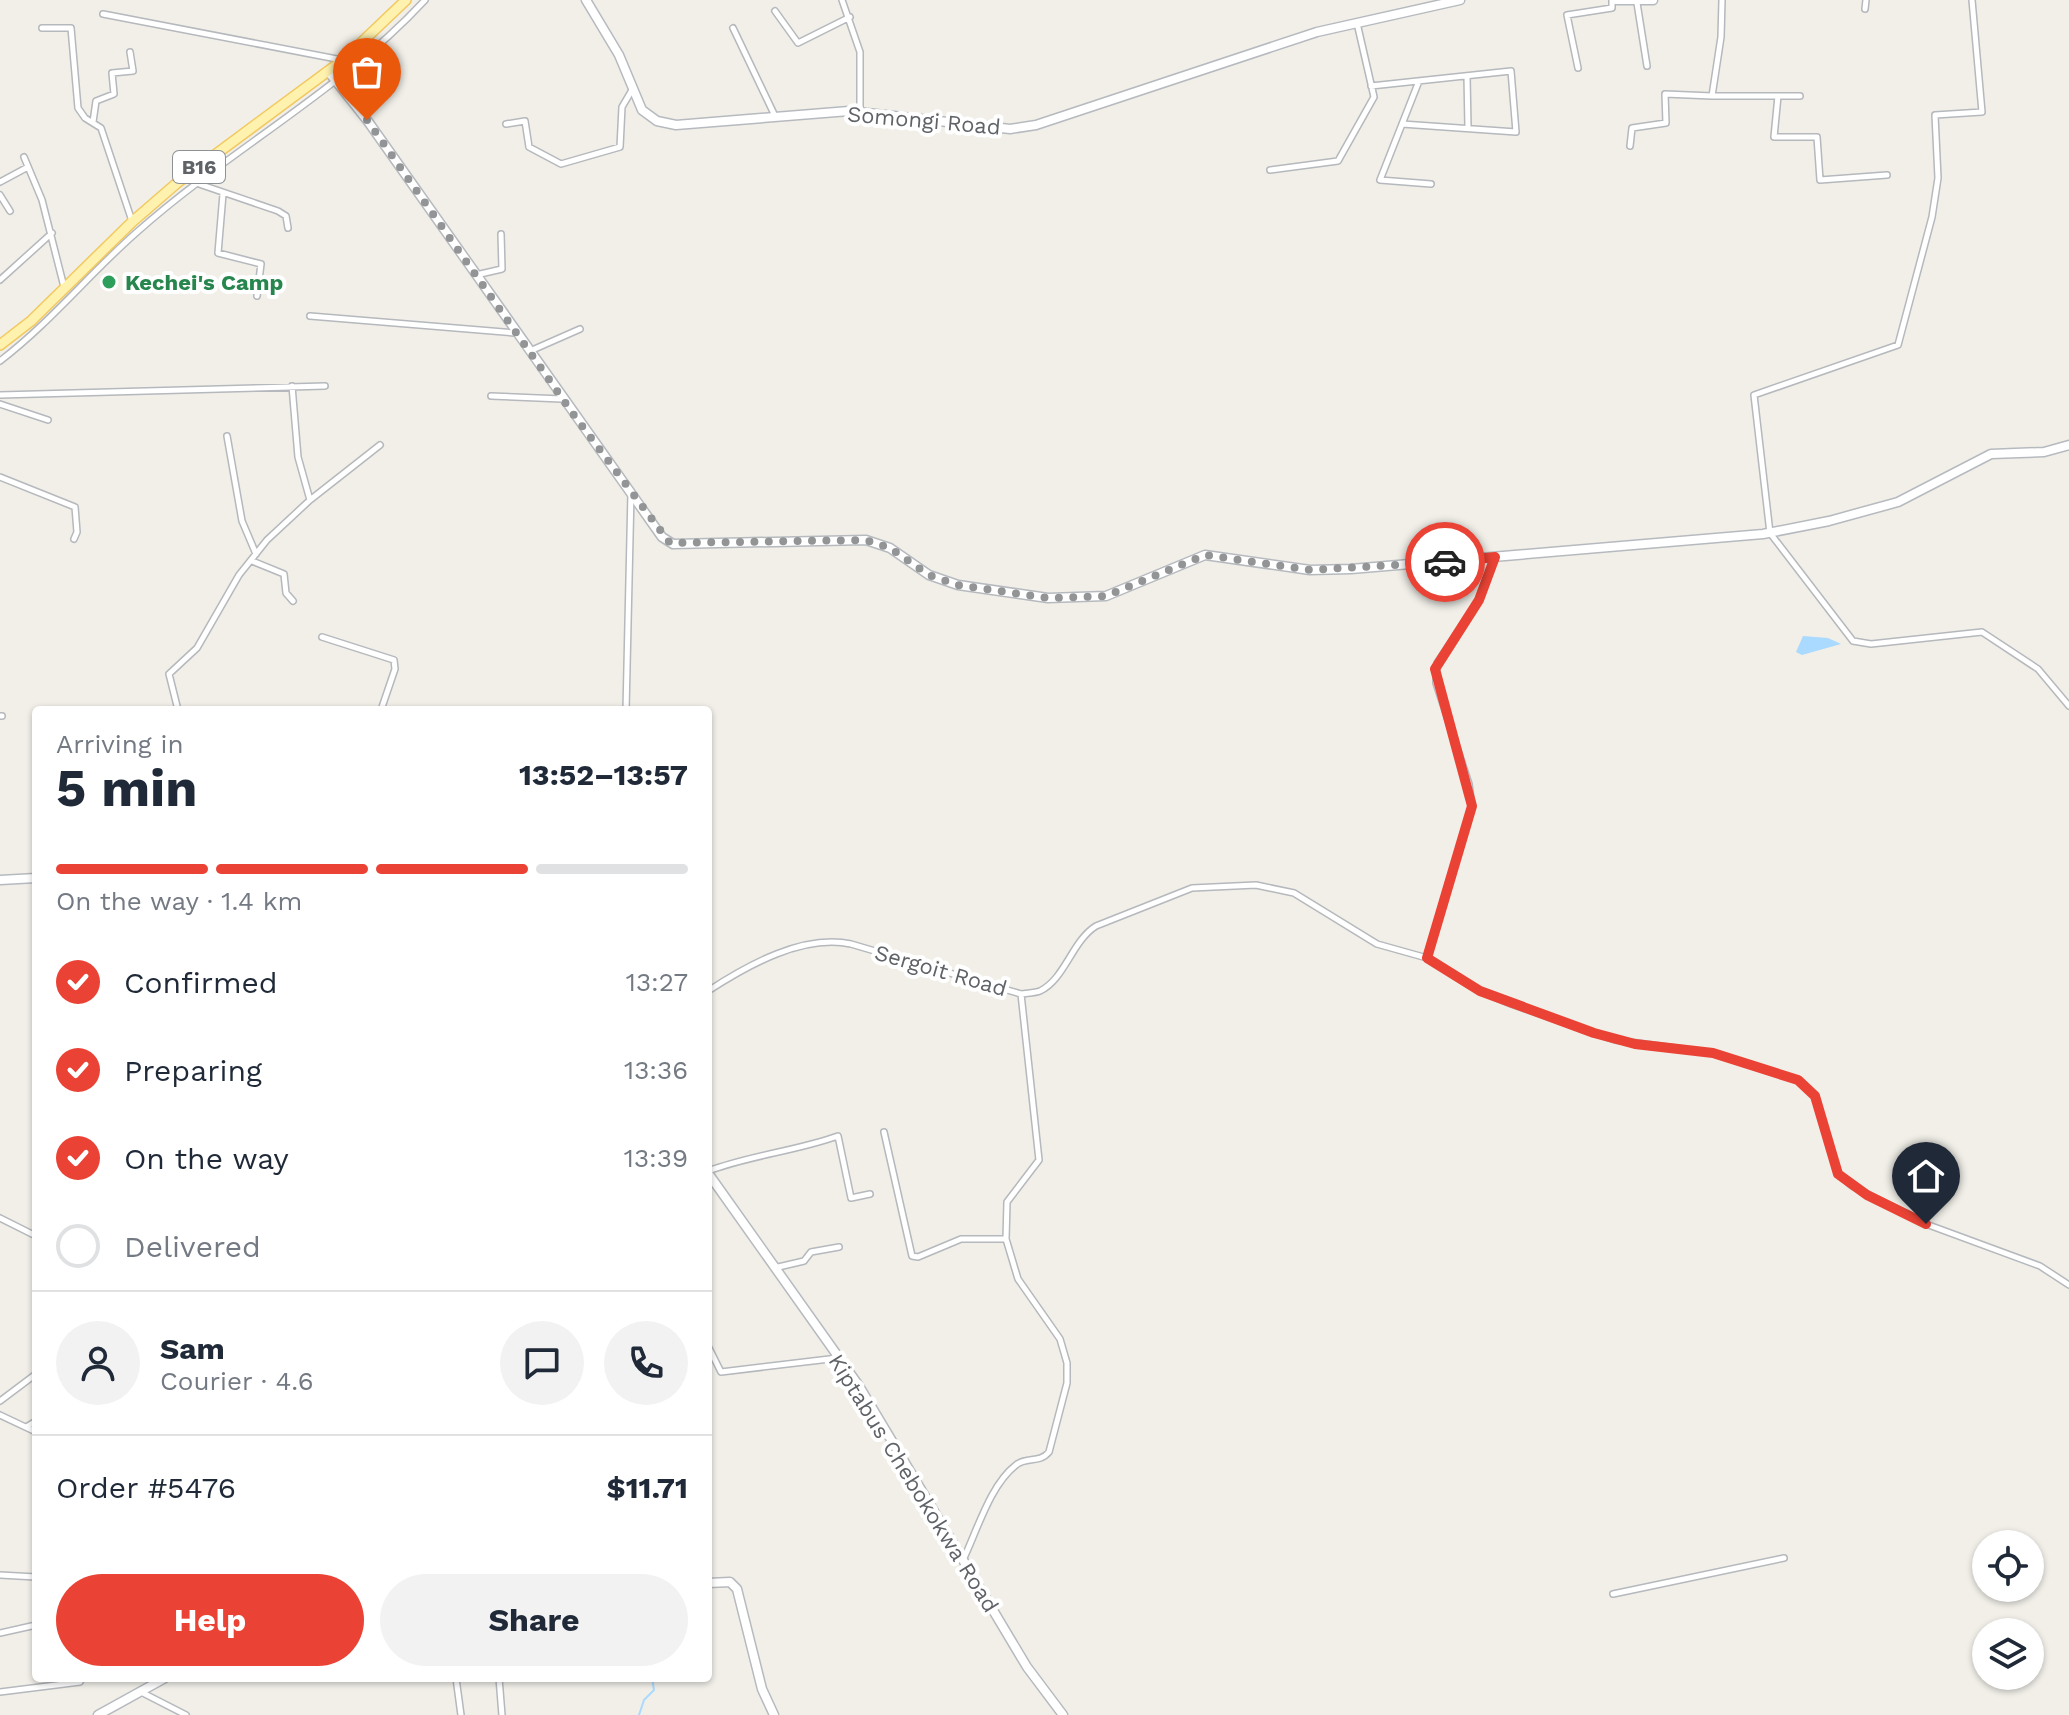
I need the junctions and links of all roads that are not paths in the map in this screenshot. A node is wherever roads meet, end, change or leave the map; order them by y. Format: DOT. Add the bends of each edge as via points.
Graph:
graph roads {
  1 [pos="406,0"];
  2 [pos="425,0"];
  3 [pos="586,0"];
  4 [pos="842,0"];
  5 [pos="1460,0"];
  6 [pos="1614,0"];
  7 [pos="1653,0"];
  8 [pos="1722,0"];
  9 [pos="1866,0"];
  10 [pos="1972,0"];
  11 [pos="1637,3"];
  12 [pos="1865,9"];
  13 [pos="775,11"];
  14 [pos="103,14"];
  15 [pos="850,17"];
  16 [pos="1357,23"];
  17 [pos="42,28"];
  18 [pos="733,28"];
  19 [pos="130,52"];
  20 [pos="343,60"];
  21 [pos="1647,66"];
  22 [pos="1578,68"];
  23 [pos="328,71"];
  24 [pos="1467,76"];
  25 [pos="1419,81"];
  26 [pos="334,82"];
  27 [pos="1371,86"];
  28 [pos="632,90"];
  29 [pos="1712,96"];
  30 [pos="1778,96"];
  31 [pos="1800,96"];
  32 [pos="860,112"];
  33 [pos="776,117"];
  34 [pos="93,122"];
  35 [pos="506,124"];
  36 [pos="1402,124"];
  37 [pos="1468,127"];
  38 [pos="1630,146"];
  39 [pos="24,157"];
  40 [pos="28,167"];
  41 [pos="1270,170"];
  42 [pos="189,174"];
  43 [pos="1887,175"];
  44 [pos="0,182"];
  45 [pos="199,184"];
  46 [pos="1431,184"];
  47 [pos="223,194"];
  48 [pos="0,195"];
  49 [pos="10,211"];
  50 [pos="132,222"];
  51 [pos="288,228"];
  52 [pos="52,233"];
  53 [pos="501,234"];
  54 [pos="475,275"];
  55 [pos="0,280"];
  56 [pos="64,288"];
  57 [pos="257,296"];
  58 [pos="310,316"];
  59 [pos="580,329"];
  60 [pos="515,333"];
  61 [pos="0,345"];
  62 [pos="528,351"];
  63 [pos="0,361"];
  64 [pos="292,386"];
  65 [pos="325,386"];
  66 [pos="0,395"];
  67 [pos="491,396"];
  68 [pos="562,399"];
  69 [pos="0,404"];
  70 [pos="48,420"];
  71 [pos="227,436"];
  72 [pos="380,445"];
  73 [pos="2069,445"];
  74 [pos="0,477"];
  75 [pos="631,492"];
  76 [pos="310,500"];
  77 [pos="1770,533"];
  78 [pos="74,539"];
  79 [pos="1495,557"];
  80 [pos="254,558"];
  81 [pos="293,601"];
  82 [pos="322,637"];
  83 [pos="177,706"];
  84 [pos="382,706"];
  85 [pos="626,706"];
  86 [pos="2069,706"];
  87 [pos="32,878"];
  88 [pos="0,880"];
  89 [pos="1427,958"];
  90 [pos="712,989"];
  91 [pos="1021,994"];
  92 [pos="884,1132"];
  93 [pos="712,1171"];
  94 [pos="712,1178"];
  95 [pos="870,1194"];
  96 [pos="0,1218"];
  97 [pos="32,1234"];
  98 [pos="1006,1239"];
  99 [pos="839,1247"];
  100 [pos="773,1269"];
  101 [pos="2069,1285"];
  102 [pos="712,1354"];
  103 [pos="839,1358"];
  104 [pos="32,1377"];
  105 [pos="0,1401"];
  106 [pos="0,1415"];
  107 [pos="32,1424"];
  108 [pos="28,1426"];
  109 [pos="32,1429"];
  110 [pos="1784,1558"];
  111 [pos="963,1561"];
  112 [pos="0,1575"];
  113 [pos="32,1577"];
  114 [pos="712,1583"];
  115 [pos="1613,1594"];
  116 [pos="32,1626"];
  117 [pos="0,1633"];
  118 [pos="80,1682"];
  119 [pos="156,1682"];
  120 [pos="457,1682"];
  121 [pos="499,1682"];
  122 [pos="137,1691"];
  123 [pos="0,1692"];
  124 [pos="98,1715"];
  125 [pos="186,1715"];
  126 [pos="461,1715"];
  127 [pos="502,1715"];
  128 [pos="774,1715"];
  129 [pos="1063,1715"];
  1 -- 20 [label="main road, B16"];
  2 -- 26 [label="street"];
  3 -- 28 [label="street, Somongi Road" via="619,55"];
  4 -- 15 [label="street"];
  5 -- 16 [label="street, Somongi Road"];
  6 -- 11 [label="street"];
  6 -- 22 [label="street" via="1612,8 1567,15"];
  7 -- 11 [label="street"];
  8 -- 29 [label="street"];
  9 -- 12 [label="street"];
  10 -- 77 [label="street" via="1982,112 1935,115 1938,178 1932,217 1898,345 1754,395"];
  11 -- 21 [label="street"];
  13 -- 15 [label="street" via="798,43"];
  14 -- 20 [label="street"];
  15 -- 32 [label="street" via="860,52"];
  16 -- 27 [label="street"];
  16 -- 32 [label="street, Somongi Road" via="1026,127 990,128"];
  17 -- 34 [label="street" via="71,28 78,108"];
  18 -- 33 [label="street"];
  19 -- 34 [label="street" via="133,71 112,73 114,94 96,101"];
  20 -- 23 [label="main road, B16"];
  23 -- 26 [label="street"];
  23 -- 42 [label="main road, B16"];
  24 -- 25 [label="street"];
  24 -- 37 [label="street"];
  24 -- 37 [label="street" via="1511,71 1516,132"];
  25 -- 27 [label="street"];
  25 -- 36 [label="street"];
  26 -- 45 [label="street"];
  26 -- 54 [label="street" via="367,120"];
  27 -- 41 [label="street" via="1374,97 1338,161"];
  28 -- 33 [label="street, Somongi Road" via="642,110 667,124"];
  28 -- 35 [label="street" via="622,107 620,147 561,164 529,147 525,121"];
  29 -- 30 [label="street"];
  29 -- 38 [label="street" via="1665,94 1666,123 1632,128"];
  30 -- 31 [label="street"];
  30 -- 43 [label="street" via="1774,137 1817,137 1820,180"];
  32 -- 33 [label="street, Somongi Road"];
  34 -- 50 [label="street" via="109,143"];
  36 -- 37 [label="street"];
  36 -- 46 [label="street" via="1380,180"];
  39 -- 40 [label="street"];
  40 -- 44 [label="street"];
  40 -- 52 [label="street"];
  42 -- 45 [label="street"];
  42 -- 50 [label="main road, B16"];
  45 -- 47 [label="street"];
  45 -- 63 [label="street" via="137,231 38,332"];
  47 -- 51 [label="street" via="278,211 286,216"];
  47 -- 57 [label="street" via="218,253 261,264"];
  48 -- 49 [label="street"];
  50 -- 56 [label="main road, B16"];
  52 -- 55 [label="street"];
  52 -- 56 [label="street"];
  53 -- 54 [label="street" via="502,269"];
  54 -- 60 [label="street"];
  56 -- 61 [label="main road, B16"];
  58 -- 60 [label="street"];
  59 -- 62 [label="street"];
  60 -- 62 [label="street"];
  62 -- 68 [label="street"];
  64 -- 65 [label="street"];
  64 -- 66 [label="street"];
  64 -- 76 [label="street" via="298,457"];
  67 -- 68 [label="street"];
  68 -- 75 [label="street"];
  69 -- 70 [label="street"];
  71 -- 80 [label="street"];
  72 -- 76 [label="street"];
  73 -- 77 [label="street" via="2044,452 1991,454 1898,502"];
  74 -- 78 [label="street" via="75,507"];
  75 -- 79 [label="street" via="662,537 673,544 866,540 958,585 1048,598 1106,596 1205,555 1310,570"];
  75 -- 85 [label="street"];
  76 -- 80 [label="street"];
  77 -- 79 [label="street"];
  77 -- 86 [label="street" via="1853,641 1871,644 1982,632 2038,669"];
  79 -- 89 [label="street" via="1479,600 1435,669 1472,806"];
  80 -- 81 [label="street" via="284,574 286,593"];
  80 -- 83 [label="street" via="197,648 169,674"];
  82 -- 84 [label="street" via="394,660"];
  87 -- 88 [label="street"];
  89 -- 91 [label="street, Sergoit Road" via="1377,944 1305,898 1276,887 1209,886 1178,891 1091,929 1045,987"];
  89 -- 101 [label="street, Sergoit Road" via="1480,991 1594,1033 1635,1044 1713,1053 1798,1080 1815,1096 1838,1174 1852,1186 1926,1224 2040,1266"];
  90 -- 91 [label="street, Sergoit Road" via="788,951 823,941 851,944"];
  91 -- 98 [label="street" via="1039,1160 1007,1202"];
  92 -- 98 [label="street" via="912,1256 961,1239"];
  93 -- 95 [label="street" via="838,1136 851,1198"];
  94 -- 100 [label="street, Kiptabus Chebokokwa Road"];
  96 -- 97 [label="street"];
  98 -- 111 [label="street" via="1019,1280 1060,1339 1067,1383 1049,1452 1011,1470"];
  99 -- 100 [label="street" via="811,1252 807,1260"];
  100 -- 103 [label="street, Kiptabus Chebokokwa Road"];
  102 -- 103 [label="street" via="721,1372"];
  103 -- 111 [label="street, Kiptabus Chebokokwa Road"];
  104 -- 105 [label="street"];
  106 -- 108 [label="street"];
  107 -- 108 [label="street"];
  108 -- 109 [label="street"];
  110 -- 115 [label="street"];
  111 -- 129 [label="street, Kiptabus Chebokokwa Road" via="1027,1667"];
  112 -- 113 [label="street"];
  114 -- 128 [label="street" via="730,1582 737,1589 762,1689"];
  116 -- 117 [label="street"];
  118 -- 123 [label="street"];
  119 -- 122 [label="street"];
  120 -- 126 [label="street"];
  121 -- 127 [label="street"];
  122 -- 124 [label="street"];
  122 -- 125 [label="street"];
}
